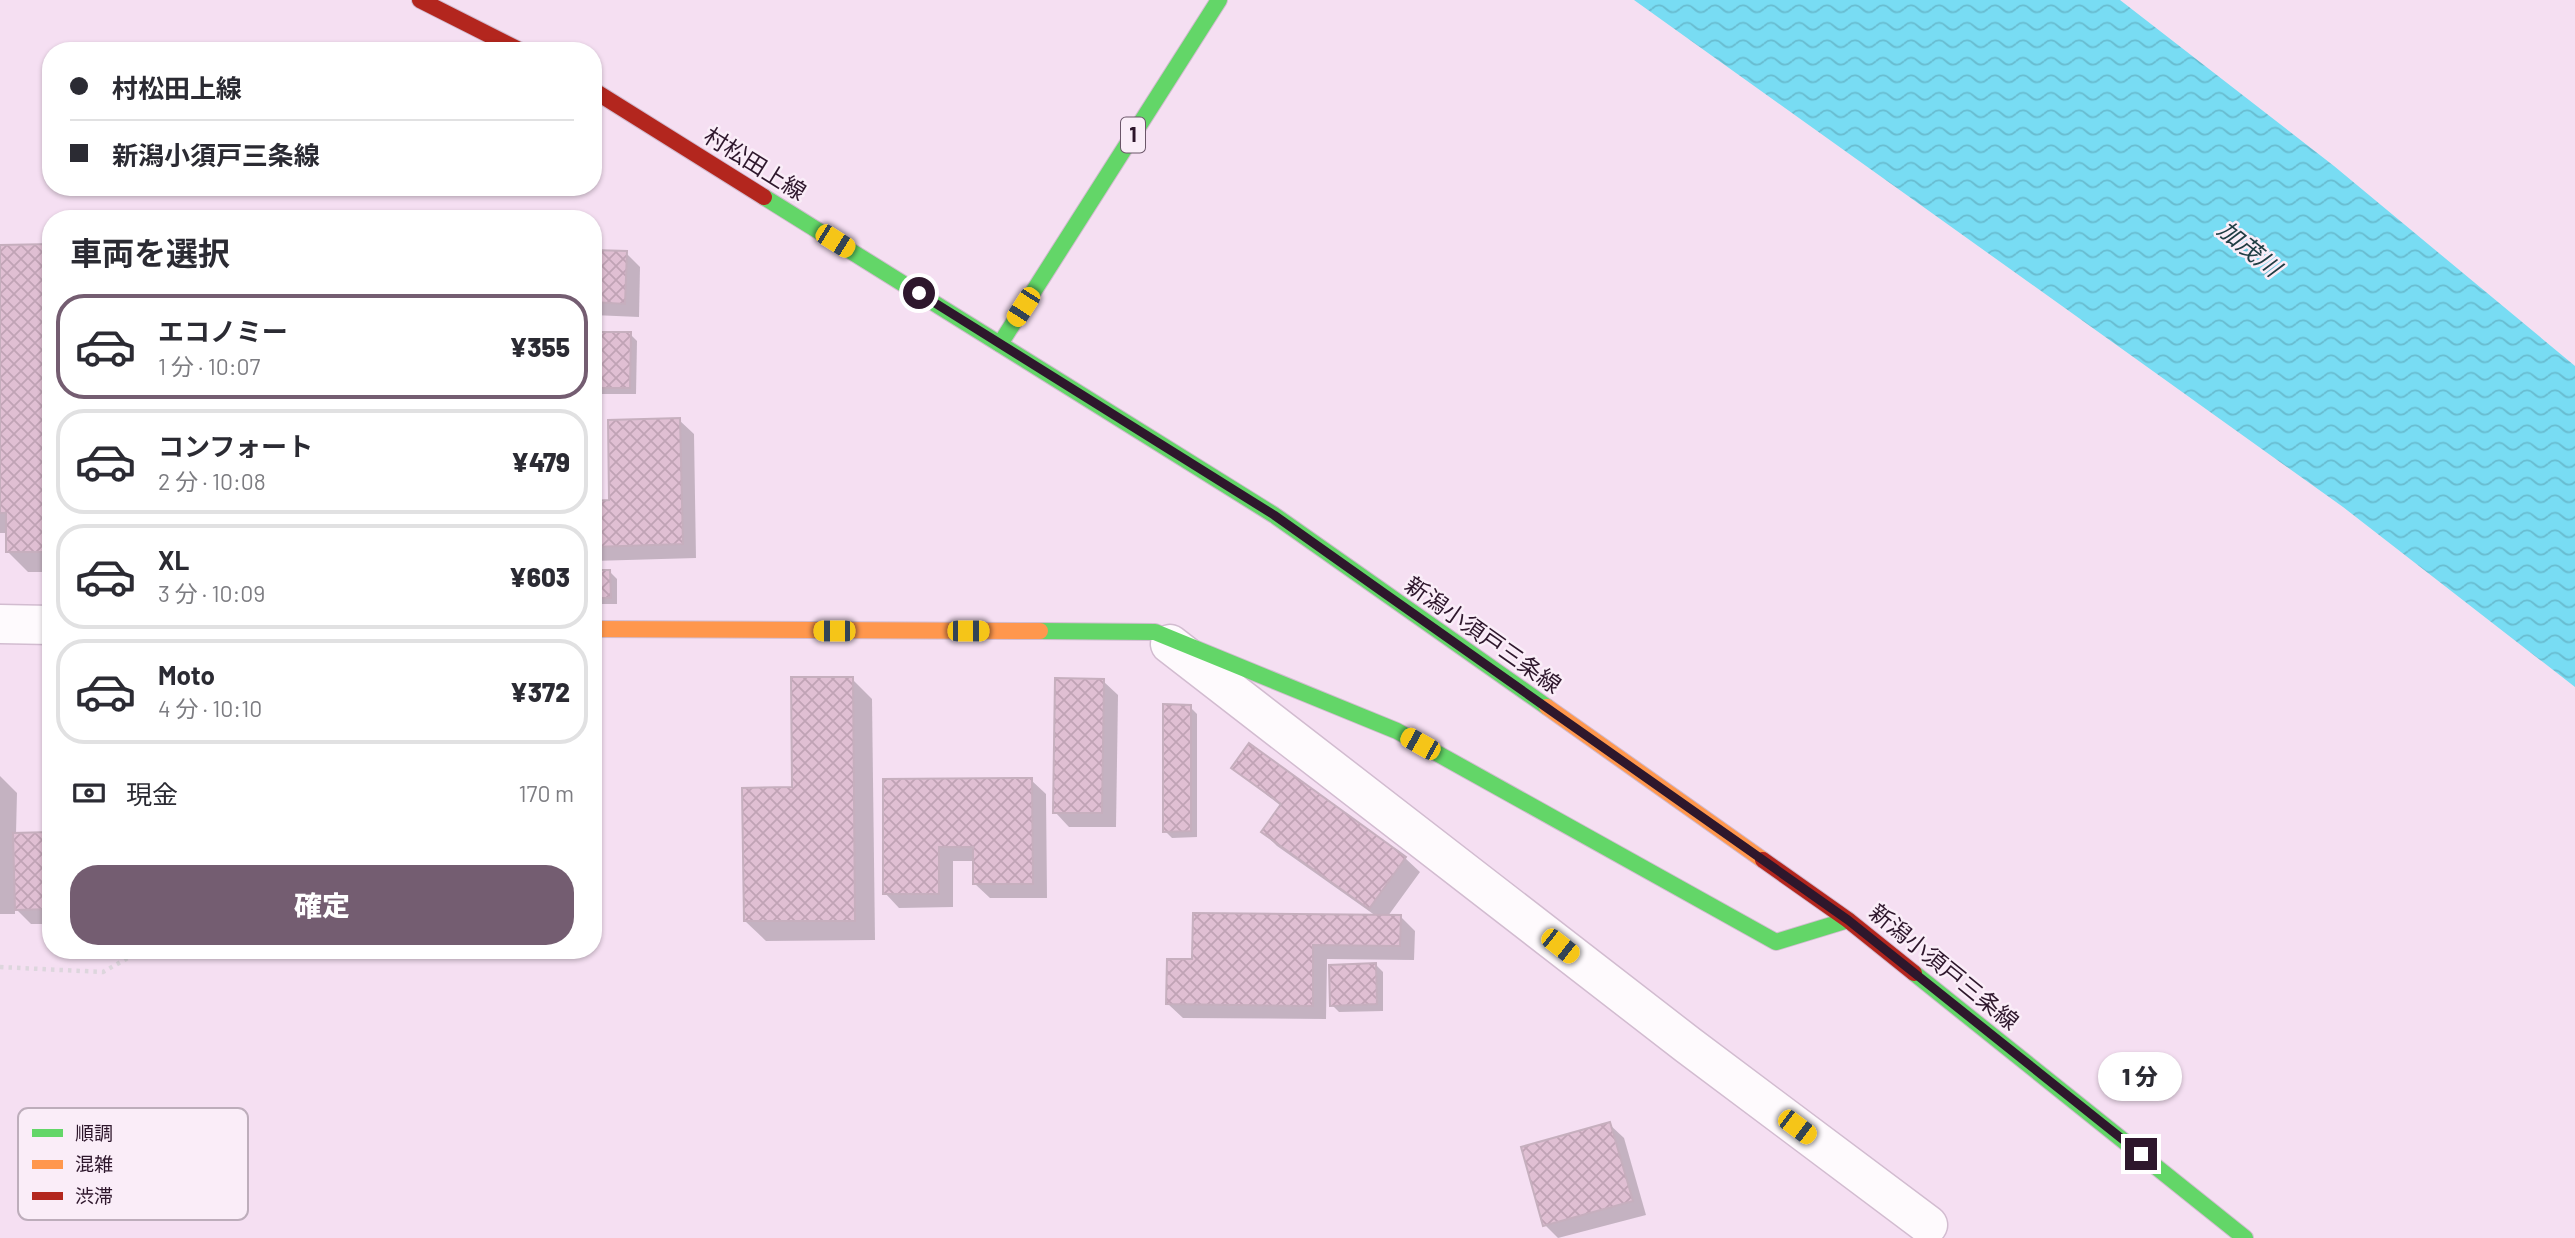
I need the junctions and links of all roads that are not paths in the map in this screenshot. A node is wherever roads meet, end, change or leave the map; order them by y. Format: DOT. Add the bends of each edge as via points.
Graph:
graph roads {
  1 [pos="420,0"];
  2 [pos="1219,0"];
  3 [pos="503,42"];
  4 [pos="602,96"];
  5 [pos="1000,344"];
  6 [pos="0,624"];
  7 [pos="42,625"];
  8 [pos="602,629"];
  9 [pos="1155,632"];
  10 [pos="1848,920"];
  11 [pos="1928,1225"];
  12 [pos="2245,1238"];
  1 -- 3 [label="main road"];
  2 -- 5 [label="main road, 1"];
  4 -- 5 [label="main road, 村松田上線"];
  5 -- 10 [label="main road, 新潟小須戸三条線" via="1274,515"];
  6 -- 7 [label="street"];
  8 -- 9 [label="main road"];
  9 -- 10 [label="main road" via="1397,731 1776,942"];
  9 -- 11 [label="street"];
  10 -- 12 [label="main road, 新潟小須戸三条線"];
}
